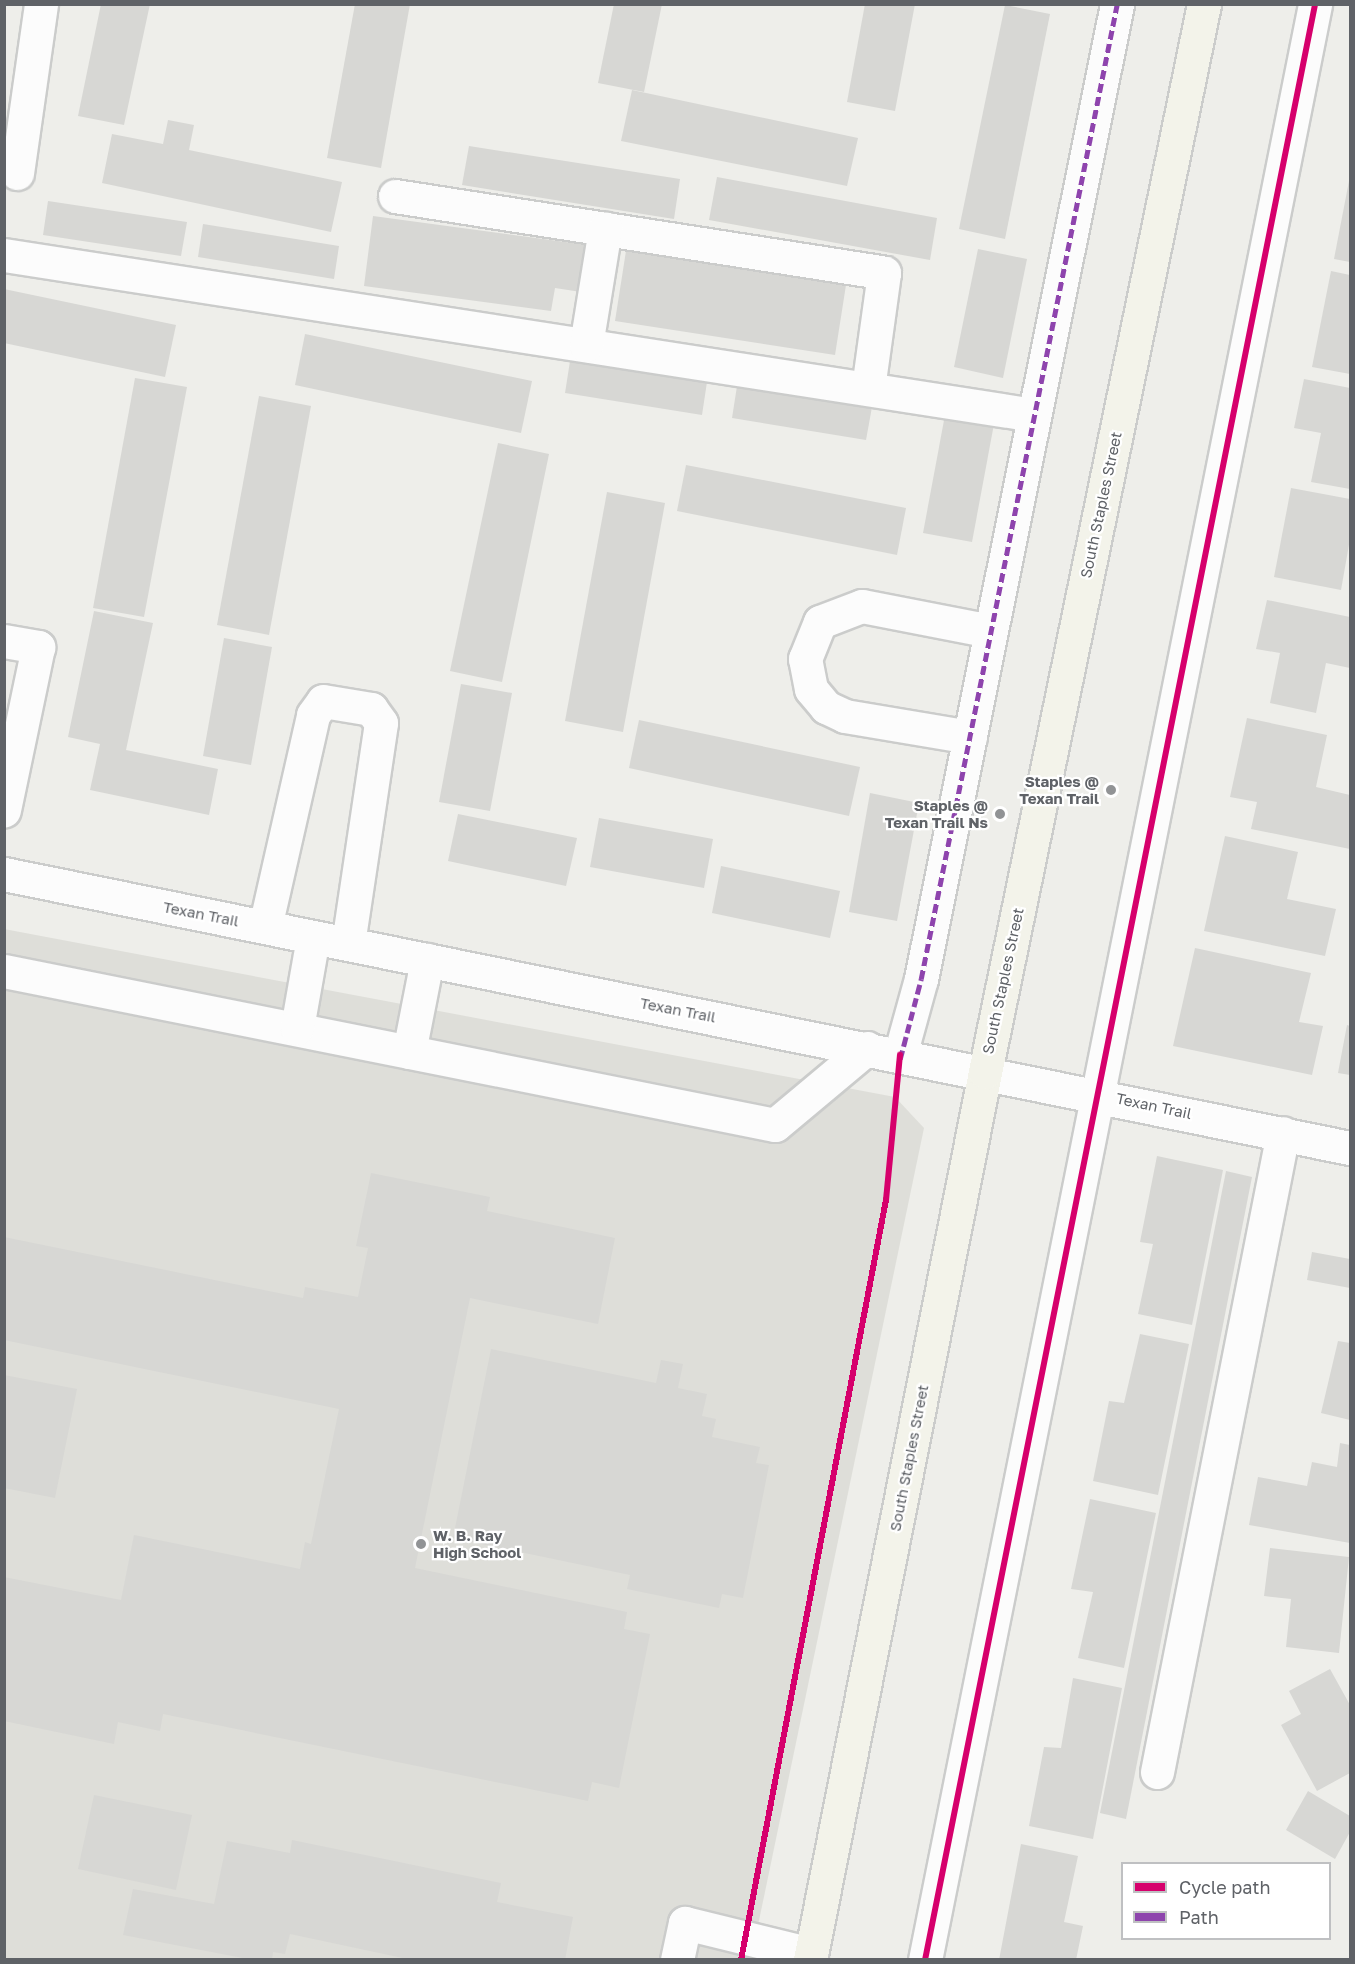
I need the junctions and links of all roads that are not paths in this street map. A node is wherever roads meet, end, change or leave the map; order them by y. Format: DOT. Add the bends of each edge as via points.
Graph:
graph roads {
  1 [pos="41,4"];
  2 [pos="1117,4"];
  3 [pos="1204,4"];
  4 [pos="1315,4"];
  5 [pos="17,173"];
  6 [pos="395,196"];
  7 [pos="605,229"];
  8 [pos="4,255"];
  9 [pos="586,345"];
  10 [pos="867,389"];
  11 [pos="1034,415"];
  12 [pos="991,631"];
  13 [pos="4,641"];
  14 [pos="970,737"];
  15 [pos="4,810"];
  16 [pos="4,874"];
  17 [pos="266,927"];
  18 [pos="313,937"];
  19 [pos="348,944"];
  20 [pos="427,960"];
  21 [pos="4,971"];
  22 [pos="297,1028"];
  23 [pos="867,1048"];
  24 [pos="410,1052"];
  25 [pos="900,1055"];
  26 [pos="985,1072"];
  27 [pos="1099,1094"];
  28 [pos="1283,1133"];
  29 [pos="1350,1148"];
  30 [pos="1156,1772"];
  31 [pos="811,1957"];
  32 [pos="677,1959"];
  33 [pos="925,1959"];
  1 -- 5 [label="street"];
  2 -- 11 [label="street"];
  3 -- 26 [label="main road, South Staples Street"];
  4 -- 27 [label="street"];
  6 -- 7 [label="street"];
  7 -- 9 [label="street"];
  7 -- 10 [label="street" via="884,273"];
  8 -- 9 [label="street"];
  9 -- 10 [label="street"];
  10 -- 11 [label="street"];
  11 -- 12 [label="street"];
  12 -- 14 [label="street"];
  12 -- 14 [label="street" via="862,606 819,622 805,659 811,689 826,707 844,716"];
  13 -- 15 [label="street" via="38,647"];
  14 -- 25 [label="street" via="921,979"];
  16 -- 17 [label="street, Texan Trail"];
  17 -- 18 [label="street, Texan Trail"];
  17 -- 19 [label="street" via="313,715 323,701 371,709 381,723"];
  18 -- 19 [label="street, Texan Trail"];
  18 -- 22 [label="street"];
  19 -- 20 [label="street, Texan Trail"];
  20 -- 23 [label="street, Texan Trail"];
  20 -- 24 [label="street"];
  21 -- 22 [label="street"];
  22 -- 24 [label="street"];
  23 -- 24 [label="street" via="775,1125"];
  23 -- 25 [label="street, Texan Trail"];
  25 -- 26 [label="street, Texan Trail"];
  26 -- 27 [label="street, Texan Trail"];
  26 -- 31 [label="main road, South Staples Street"];
  27 -- 28 [label="street, Texan Trail"];
  27 -- 33 [label="street" via="971,1712"];
  28 -- 29 [label="street, Texan Trail"];
  28 -- 30 [label="street"];
  31 -- 32 [label="street" via="685,1923"];
}
